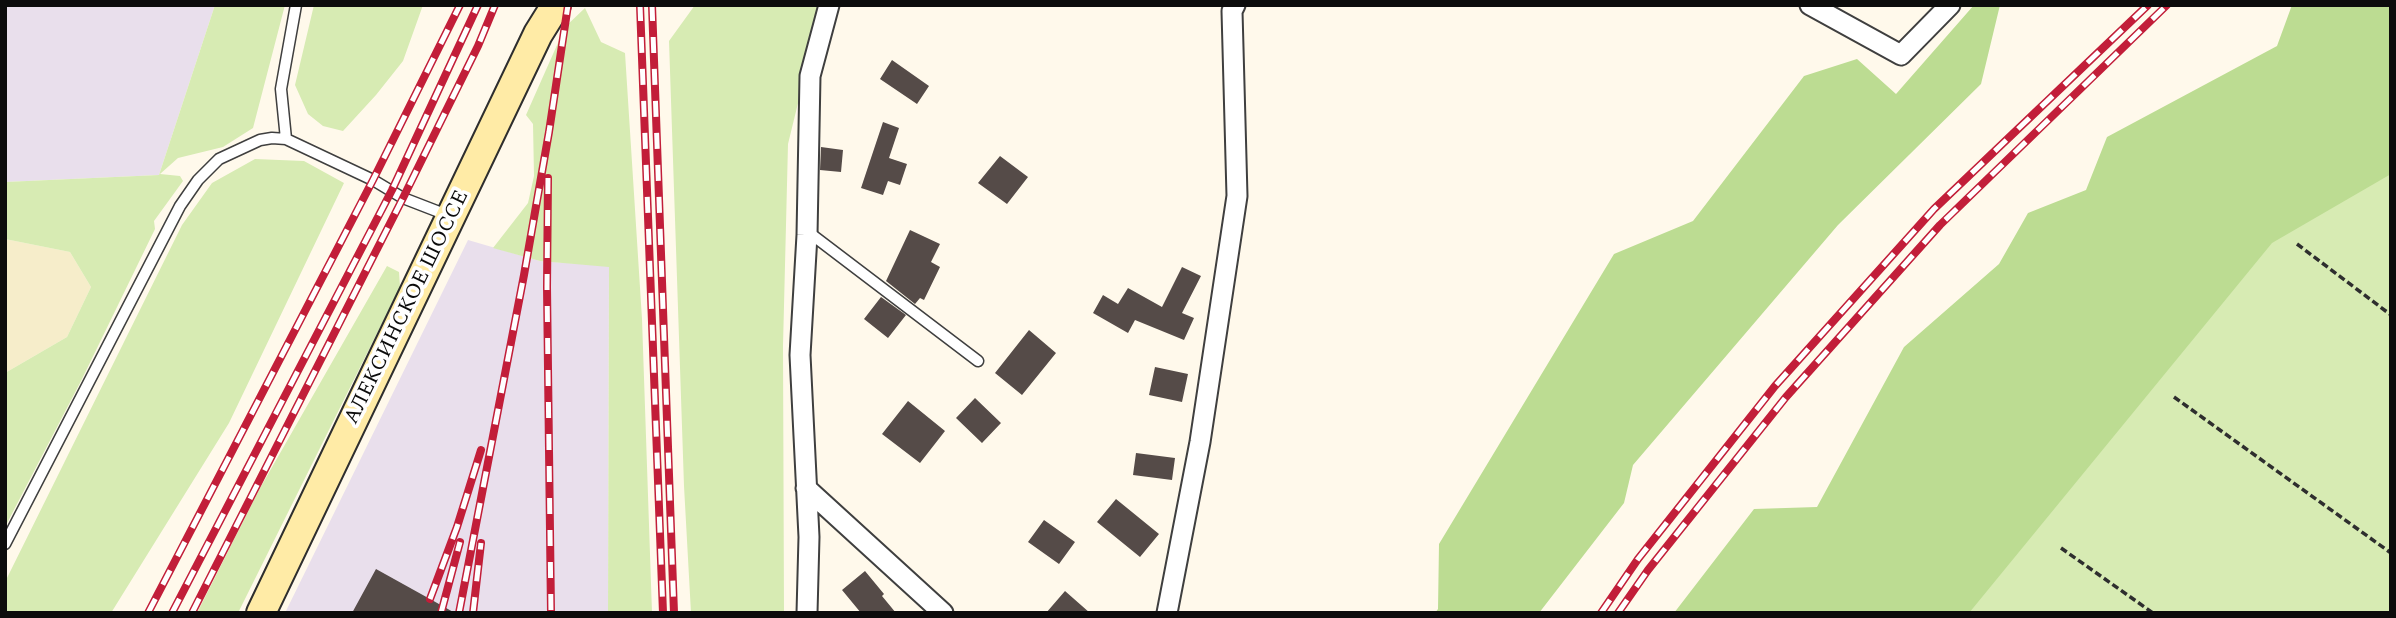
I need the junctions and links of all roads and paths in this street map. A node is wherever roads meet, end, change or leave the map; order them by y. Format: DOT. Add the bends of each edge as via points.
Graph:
graph roads {
  1 [pos="296,5"];
  2 [pos="556,5"];
  3 [pos="829,5"];
  4 [pos="1235,5"];
  5 [pos="1810,5"];
  6 [pos="1950,5"];
  7 [pos="286,139"];
  8 [pos="452,217"];
  9 [pos="807,231"];
  10 [pos="2297,244"];
  11 [pos="2391,315"];
  12 [pos="978,361"];
  13 [pos="2174,397"];
  14 [pos="806,488"];
  15 [pos="5,544"];
  16 [pos="2062,548"];
  17 [pos="2391,553"];
  18 [pos="261,613"];
  19 [pos="807,613"];
  20 [pos="943,613"];
  21 [pos="1167,613"];
  22 [pos="2153,613"];
  1 -- 7 [label="lane" via="281,89"];
  2 -- 8 [label="main road, АЛЕКСИНСКОЕ ШОССЕ"];
  3 -- 9 [label="street" via="810,76"];
  4 -- 21 [label="street" via="1237,196 1200,442"];
  5 -- 6 [label="street" via="1901,55"];
  7 -- 8 [label="lane" via="403,198"];
  7 -- 15 [label="lane" via="272,138 233,152 198,180 180,206"];
  8 -- 18 [label="main road, АЛЕКСИНСКОЕ ШОССЕ"];
  9 -- 12 [label="lane"];
  9 -- 14 [label="street" via="800,355"];
  10 -- 11 [label="path"];
  13 -- 17 [label="path"];
  14 -- 19 [label="street"];
  14 -- 20 [label="street"];
  16 -- 22 [label="path"];
}
